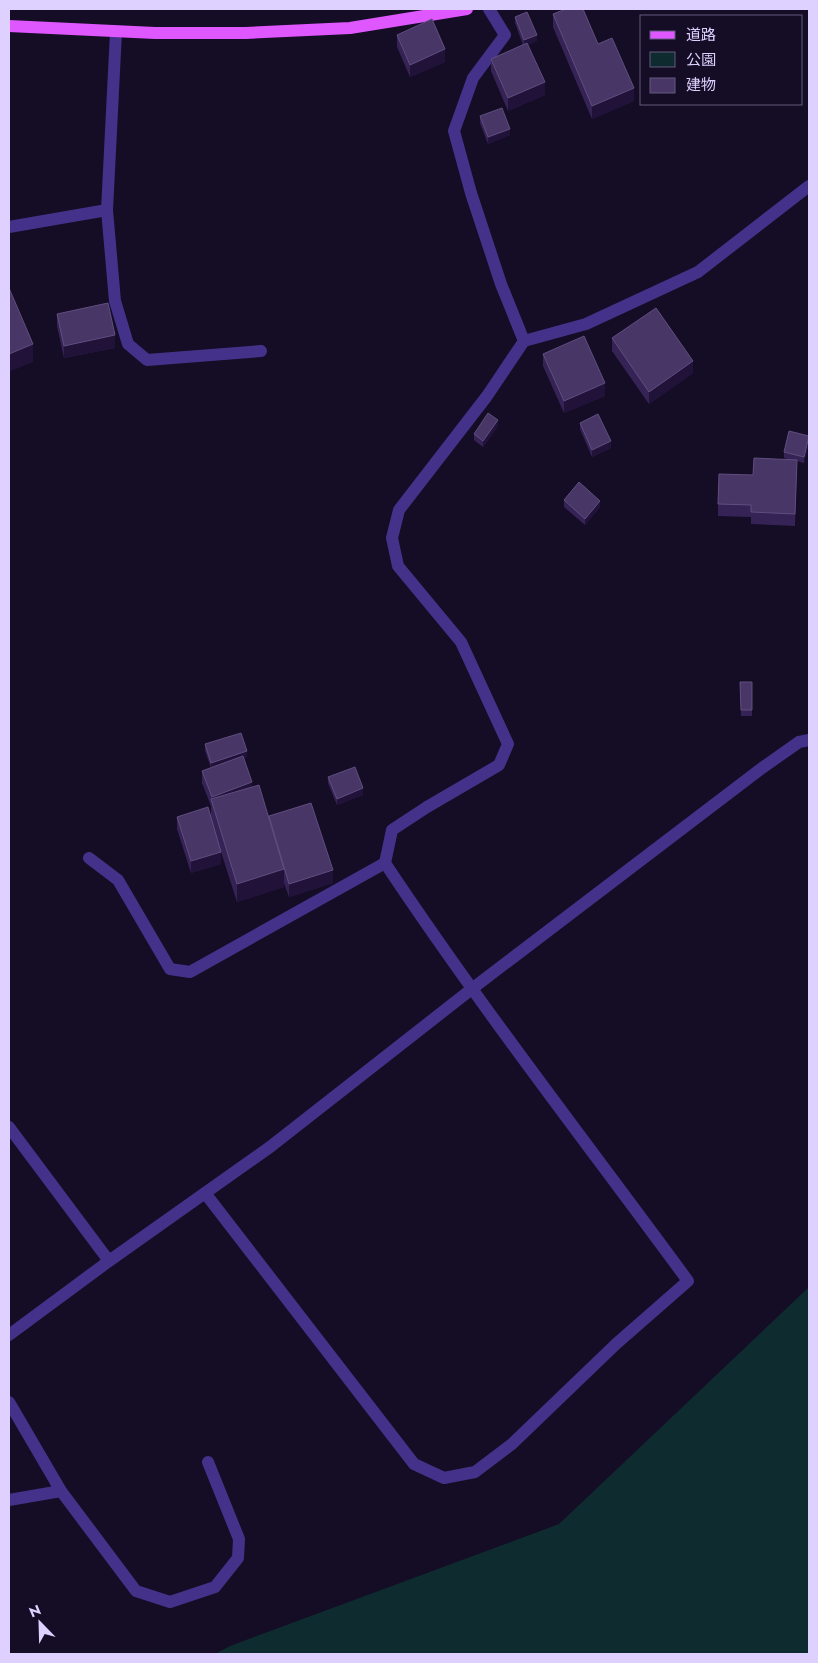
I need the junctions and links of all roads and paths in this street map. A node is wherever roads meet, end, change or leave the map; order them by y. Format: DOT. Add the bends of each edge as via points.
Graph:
graph roads {
  1 [pos="467,9"];
  2 [pos="489,9"];
  3 [pos="9,26"];
  4 [pos="116,32"];
  5 [pos="809,186"];
  6 [pos="107,210"];
  7 [pos="9,227"];
  8 [pos="524,341"];
  9 [pos="261,351"];
  10 [pos="809,740"];
  11 [pos="90,858"];
  12 [pos="385,862"];
  13 [pos="472,988"];
  14 [pos="9,1127"];
  15 [pos="205,1193"];
  16 [pos="110,1261"];
  17 [pos="9,1335"];
  18 [pos="9,1402"];
  19 [pos="208,1462"];
  20 [pos="60,1491"];
  21 [pos="9,1500"];
  1 -- 4 [label="main road" via="350,28 246,33"];
  2 -- 8 [label="street" via="505,36 474,78 454,131 501,284"];
  3 -- 4 [label="main road"];
  4 -- 6 [label="street"];
  5 -- 8 [label="street" via="698,272 586,324"];
  6 -- 7 [label="street"];
  6 -- 9 [label="street" via="115,301 128,344 147,360"];
  8 -- 12 [label="street" via="487,396 399,510 392,538 398,566 461,642 508,744 500,765 392,830"];
  10 -- 13 [label="street" via="799,742 762,768"];
  11 -- 12 [label="street" via="118,880 170,968 190,972"];
  12 -- 13 [label="street"];
  13 -- 15 [label="street" via="270,1148"];
  13 -- 15 [label="street" via="688,1281 616,1344 512,1444 475,1472 444,1478 414,1464"];
  14 -- 16 [label="street"];
  15 -- 16 [label="street"];
  16 -- 17 [label="street"];
  18 -- 20 [label="street"];
  19 -- 20 [label="street" via="239,1539 238,1558 215,1587 170,1602 136,1591"];
  20 -- 21 [label="street"];
}
